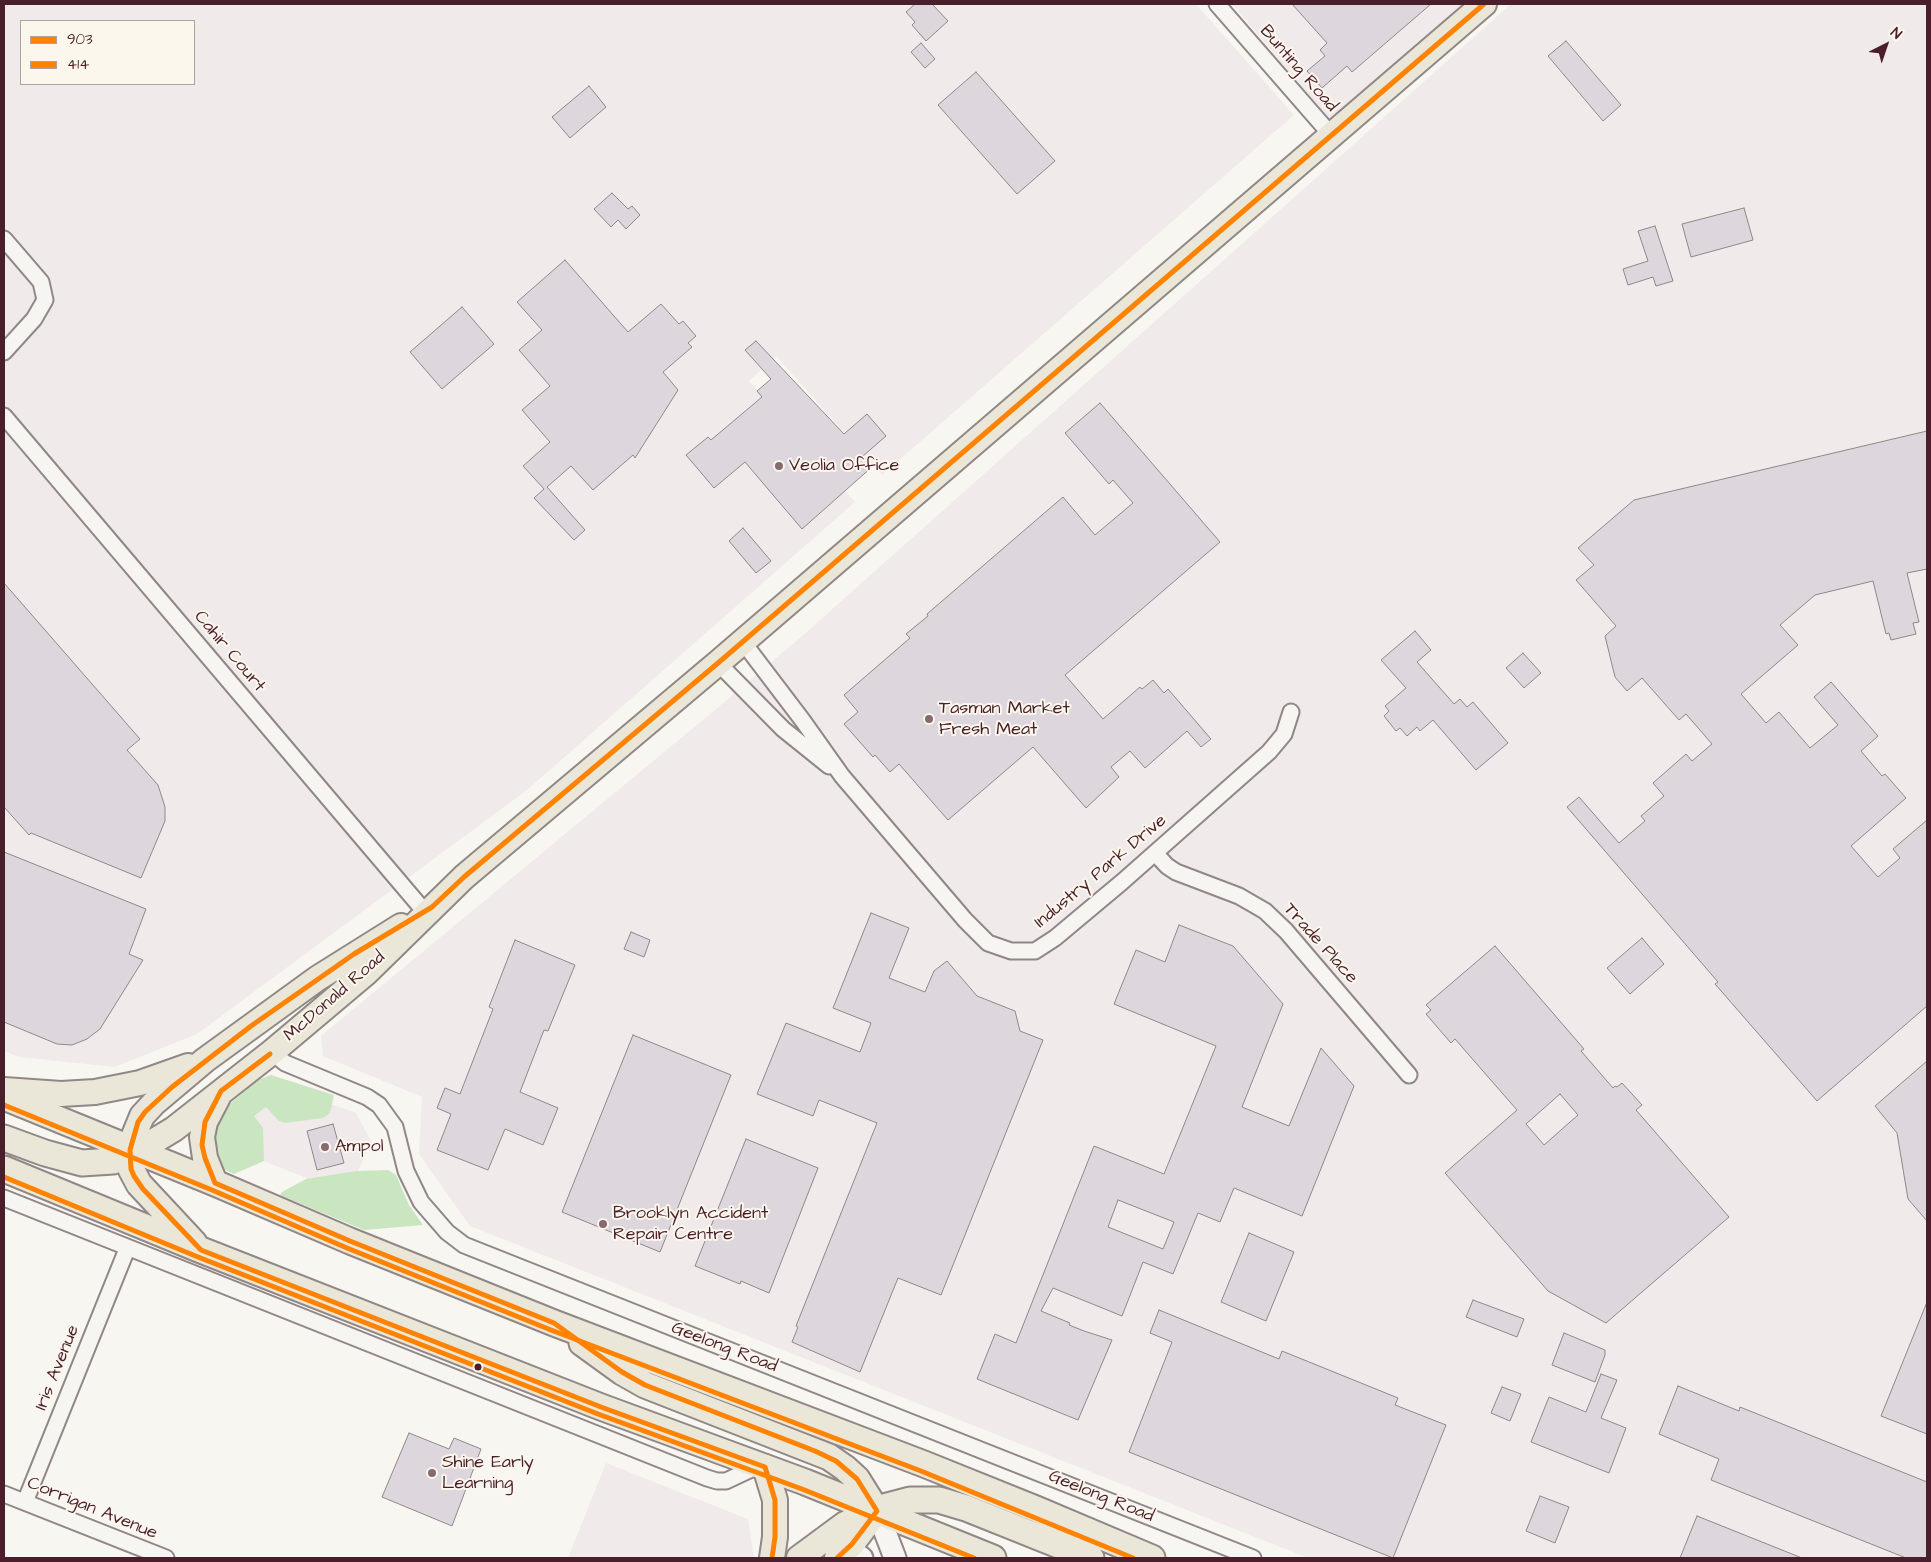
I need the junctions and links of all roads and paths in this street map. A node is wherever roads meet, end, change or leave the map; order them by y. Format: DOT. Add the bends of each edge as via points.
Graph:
graph roads {
  1 [pos="1217,4"];
  2 [pos="1484,4"];
  3 [pos="1332,136"];
  4 [pos="4,239"];
  5 [pos="4,352"];
  6 [pos="4,416"];
  7 [pos="742,642"];
  8 [pos="718,663"];
  9 [pos="1291,712"];
  10 [pos="842,776"];
  11 [pos="1155,853"];
  12 [pos="429,909"];
  13 [pos="251,1026"];
  14 [pos="272,1052"];
  15 [pos="205,1060"];
  16 [pos="1409,1075"];
  17 [pos="4,1090"];
  18 [pos="221,1091"];
  19 [pos="4,1098"];
  20 [pos="4,1138"];
  21 [pos="132,1152"];
  22 [pos="4,1169"];
  23 [pos="215,1182"];
  24 [pos="4,1198"];
  25 [pos="127,1249"];
  26 [pos="201,1250"];
  27 [pos="554,1323"];
  28 [pos="763,1466"];
  29 [pos="4,1494"];
  30 [pos="24,1502"];
  31 [pos="876,1510"];
  32 [pos="849,1555"];
  33 [pos="166,1558"];
  34 [pos="772,1558"];
  35 [pos="798,1558"];
  36 [pos="895,1558"];
  37 [pos="993,1558"];
  38 [pos="1091,1558"];
  39 [pos="1152,1558"];
  40 [pos="1253,1558"];
  1 -- 3 [label="street, Bunting Road"];
  2 -- 3 [label="main road, McDonald Road"];
  3 -- 7 [label="main road, McDonald Road"];
  4 -- 5 [label="street" via="41,282 45,300 34,319"];
  6 -- 12 [label="street, Cahir Court"];
  7 -- 8 [label="main road, McDonald Road"];
  7 -- 10 [label="street, Industry Park Drive"];
  8 -- 10 [label="street, Industry Park Drive" via="783,729"];
  8 -- 12 [label="main road, McDonald Road"];
  9 -- 11 [label="street, Industry Park Drive" via="1284,734 1269,752"];
  10 -- 11 [label="street, Industry Park Drive" via="988,943 1011,951 1035,951 1055,938"];
  11 -- 16 [label="street, Trade Place" via="1176,872 1238,896 1286,931"];
  12 -- 13 [label="main road, McDonald Road" via="354,954"];
  12 -- 14 [label="main road, McDonald Road" via="367,972"];
  13 -- 14 [label="main road"];
  13 -- 15 [label="main road, McDonald Road"];
  14 -- 18 [label="main road, McDonald Road"];
  14 -- 40 [label="street, Geelong Road" via="285,1063 379,1105 394,1127 406,1171 421,1202 447,1232 464,1245"];
  15 -- 17 [label="main road" via="140,1083 95,1092 61,1094"];
  15 -- 21 [label="main road, McDonald Road" via="142,1116"];
  18 -- 21 [label="main road, McDonald Road" via="174,1129"];
  18 -- 23 [label="main road" via="205,1122 202,1137 205,1158"];
  19 -- 21 [label="highway, Geelong Road"];
  20 -- 21 [label="highway" via="82,1163 105,1163"];
  21 -- 23 [label="highway, Geelong Road"];
  21 -- 26 [label="highway" via="131,1169 139,1184"];
  22 -- 26 [label="highway"];
  23 -- 27 [label="highway, Geelong Road" via="350,1241"];
  24 -- 25 [label="street"];
  25 -- 28 [label="street" via="707,1478 726,1481"];
  25 -- 30 [label="street, Iris Avenue"];
  26 -- 28 [label="highway" via="601,1407"];
  27 -- 31 [label="highway" via="645,1385 836,1461 858,1479"];
  27 -- 39 [label="highway, Geelong Road" via="1036,1508"];
  28 -- 31 [label="highway"];
  28 -- 34 [label="main road" via="775,1504"];
  29 -- 30 [label="street, Corrigan Avenue"];
  30 -- 33 [label="street, Corrigan Avenue"];
  31 -- 32 [label="main road"];
  31 -- 35 [label="main road" via="845,1524"];
  31 -- 36 [label="main road"];
  31 -- 37 [label="highway"];
  31 -- 38 [label="highway" via="920,1499 948,1502"];
}
